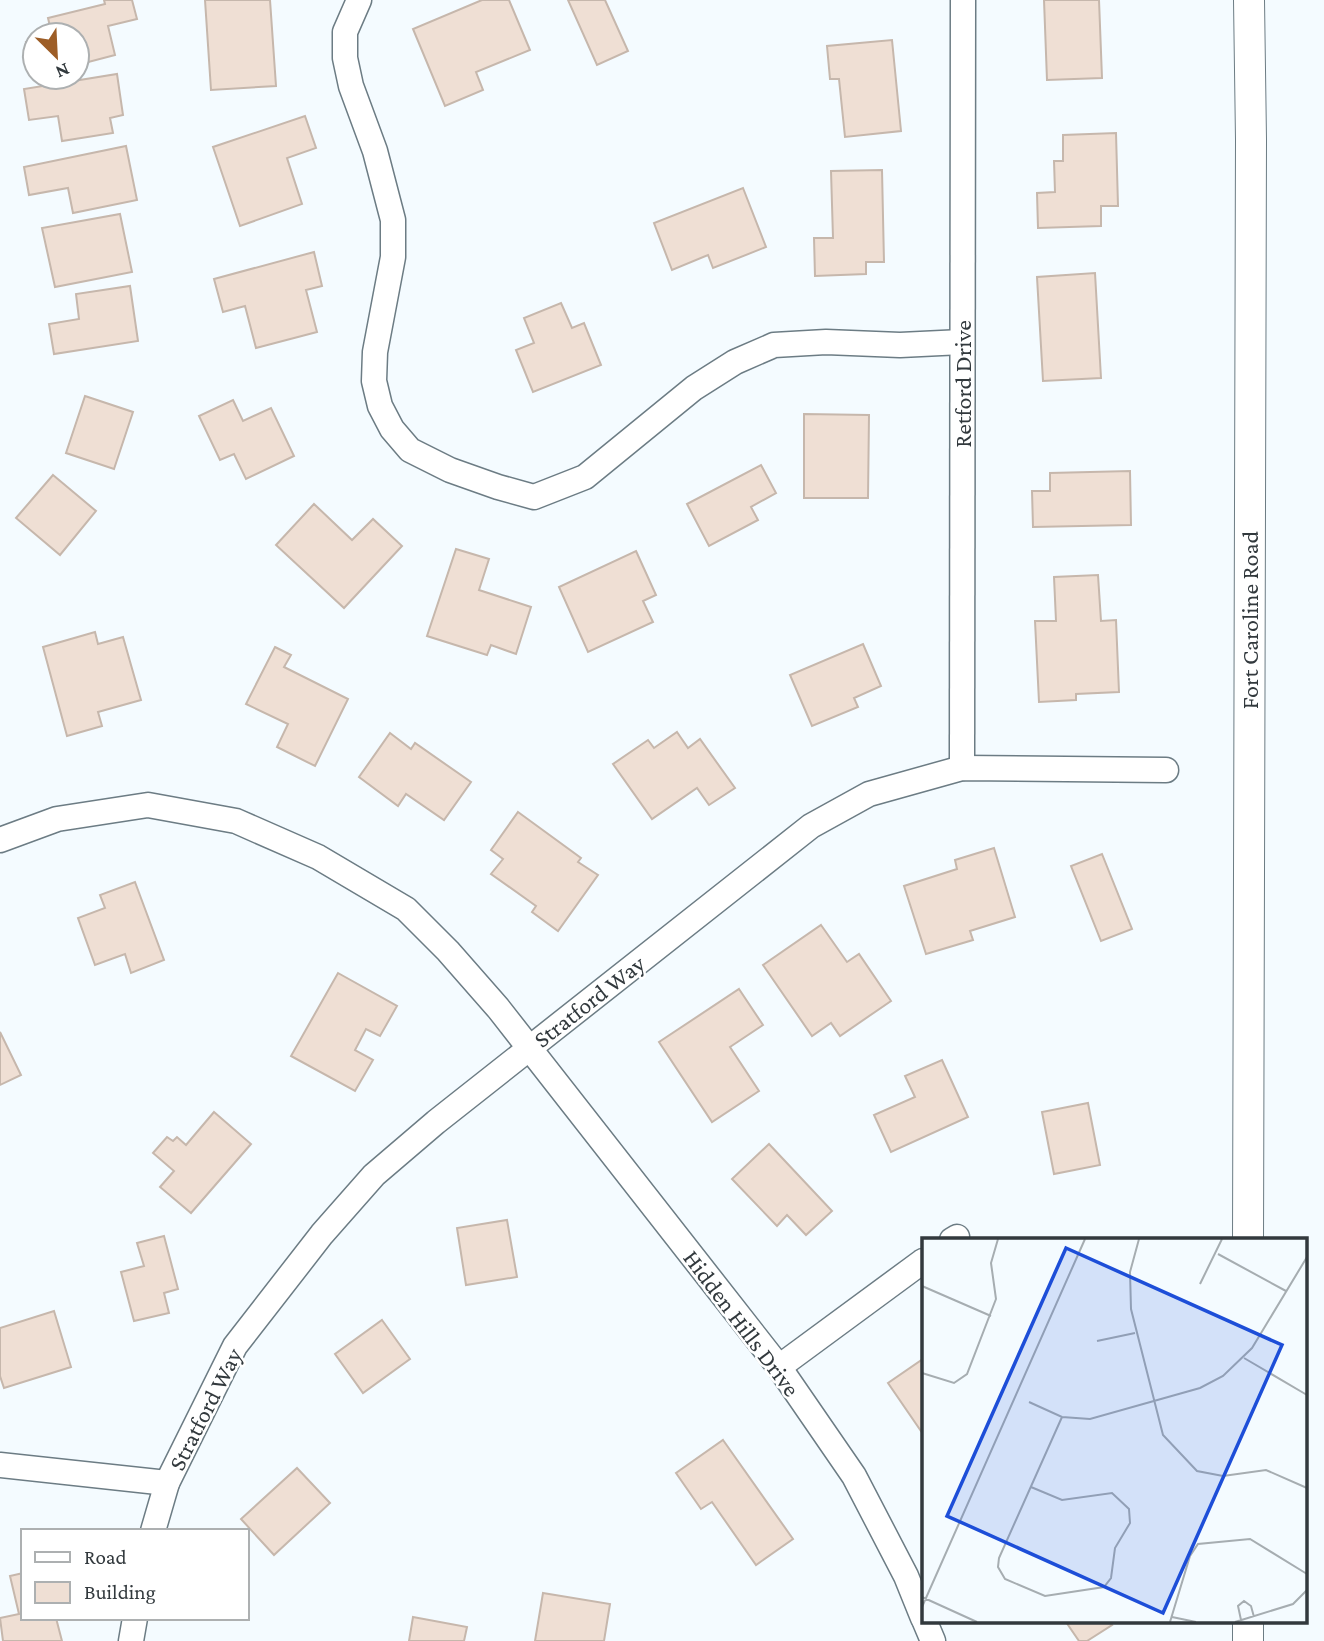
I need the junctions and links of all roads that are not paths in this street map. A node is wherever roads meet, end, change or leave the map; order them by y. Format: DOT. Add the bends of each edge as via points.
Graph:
graph roads {
  1 [pos="359,0"];
  2 [pos="963,0"];
  3 [pos="1249,0"];
  4 [pos="962,342"];
  5 [pos="962,768"];
  6 [pos="1166,770"];
  7 [pos="0,840"];
  8 [pos="530,1047"];
  9 [pos="1248,1238"];
  10 [pos="922,1262"];
  11 [pos="779,1367"];
  12 [pos="0,1465"];
  13 [pos="167,1483"];
  14 [pos="154,1529"];
  15 [pos="922,1615"];
  16 [pos="135,1620"];
  17 [pos="926,1624"];
  18 [pos="131,1641"];
  19 [pos="933,1641"];
  1 -- 4 [label="street" via="345,32 345,58 393,220 393,257 374,381 380,407 410,450 450,470 534,497 585,477 694,388 774,345"];
  2 -- 4 [label="street, Retford Drive"];
  3 -- 9 [label="street, Fort Caroline Road"];
  4 -- 5 [label="street, Retford Drive"];
  5 -- 6 [label="street, Stratford Way"];
  5 -- 8 [label="street, Stratford Way" via="869,794 811,826"];
  7 -- 8 [label="street, Hidden Hills Drive" via="57,819 148,805 236,821 318,857 406,909"];
  8 -- 11 [label="street, Hidden Hills Drive"];
  8 -- 13 [label="street, Stratford Way" via="374,1175 322,1234 235,1346"];
  10 -- 11 [label="street"];
  11 -- 15 [label="street, Hidden Hills Drive" via="854,1476"];
  12 -- 13 [label="street, Stratford Way"];
  13 -- 14 [label="street, Stratford Way"];
  16 -- 18 [label="street"];
  17 -- 19 [label="street, Hidden Hills Drive"];
}
